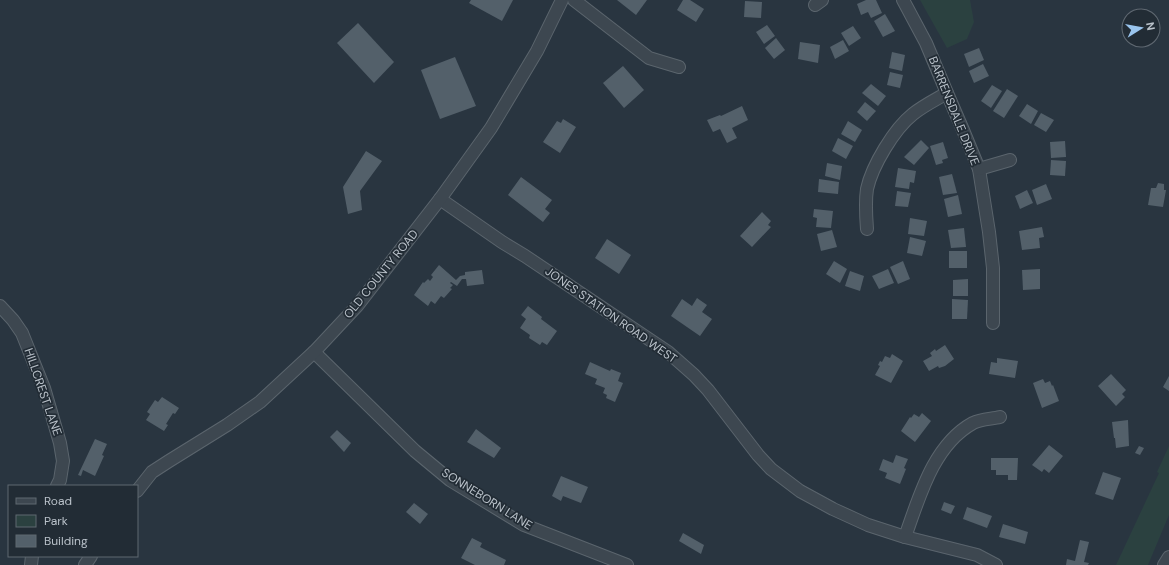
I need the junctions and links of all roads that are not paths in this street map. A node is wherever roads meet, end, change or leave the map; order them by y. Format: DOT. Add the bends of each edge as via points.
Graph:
graph roads {
  1 [pos="562,0"];
  2 [pos="574,0"];
  3 [pos="903,0"];
  4 [pos="679,67"];
  5 [pos="947,93"];
  6 [pos="1010,160"];
  7 [pos="978,169"];
  8 [pos="440,199"];
  9 [pos="867,229"];
  10 [pos="0,306"];
  11 [pos="993,323"];
  12 [pos="314,352"];
  13 [pos="1000,417"];
  14 [pos="58,485"];
  15 [pos="138,490"];
  16 [pos="904,538"];
  17 [pos="1169,557"];
  18 [pos="627,565"];
  19 [pos="996,565"];
  20 [pos="1164,565"];
  1 -- 8 [label="street, OLD COUNTY ROAD" via="510,98"];
  2 -- 4 [label="street" via="649,58"];
  3 -- 5 [label="street, BARRENSDALE DRIVE" via="926,43"];
  5 -- 7 [label="street, BARRENSDALE DRIVE"];
  5 -- 9 [label="street" via="912,115 879,157 867,190"];
  6 -- 7 [label="street"];
  7 -- 11 [label="street, BARRENSDALE DRIVE" via="993,268"];
  8 -- 12 [label="street, OLD COUNTY ROAD" via="357,306"];
  8 -- 16 [label="street, JONES STATION ROAD WEST" via="668,352 694,374 758,454 787,482 833,510"];
  10 -- 14 [label="street, HILLCREST LANE" via="14,320 22,333 44,388 63,461"];
  12 -- 15 [label="street, OLD COUNTY ROAD" via="260,402 227,426 152,472"];
  12 -- 18 [label="street, SONNEBORN LANE" via="415,451 450,480 524,525"];
  13 -- 16 [label="street" via="975,422 966,428 935,462"];
  16 -- 19 [label="street, JONES STATION ROAD WEST" via="977,555"];
  17 -- 20 [label="street"];
}
